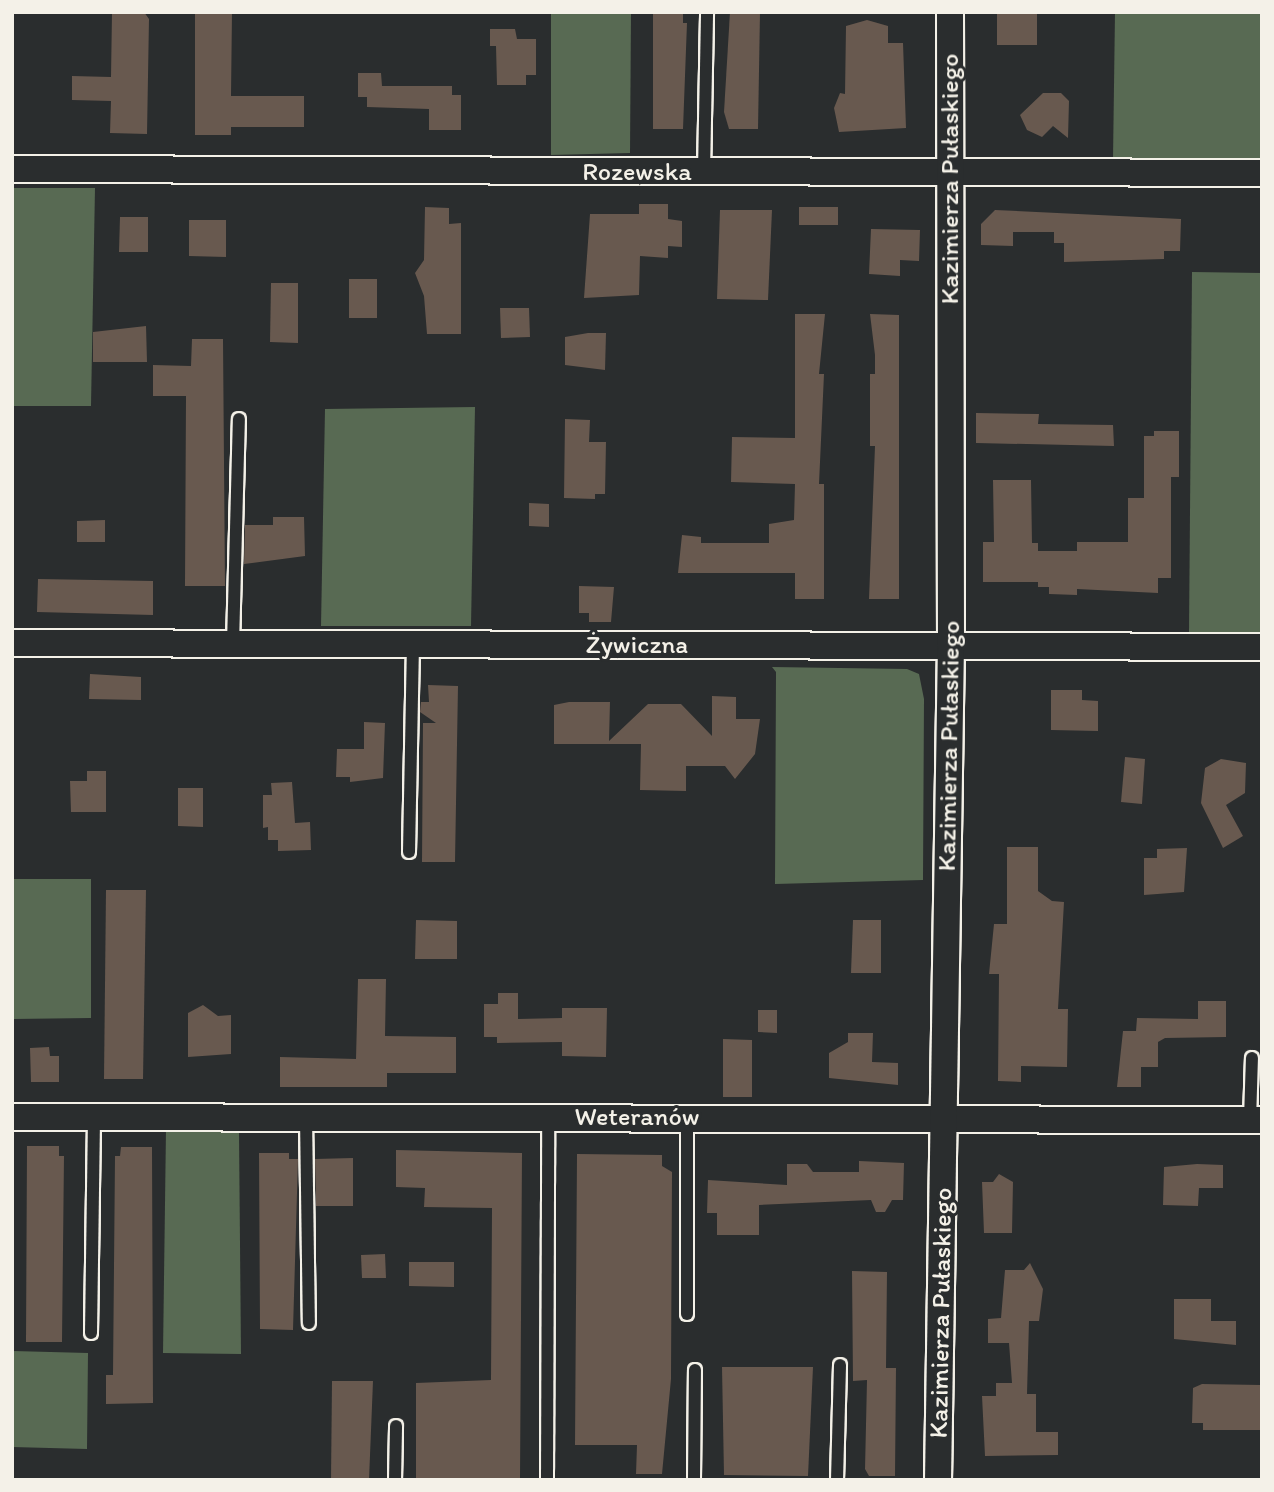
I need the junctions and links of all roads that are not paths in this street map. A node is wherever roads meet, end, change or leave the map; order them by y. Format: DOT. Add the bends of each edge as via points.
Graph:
graph roads {
  1 [pos="707,12"];
  2 [pos="950,12"];
  3 [pos="12,169"];
  4 [pos="704,172"];
  5 [pos="949,173"];
  6 [pos="1262,173"];
  7 [pos="239,419"];
  8 [pos="12,643"];
  9 [pos="233,644"];
  10 [pos="413,645"];
  11 [pos="951,646"];
  12 [pos="1262,647"];
  13 [pos="410,852"];
  14 [pos="1252,1058"];
  15 [pos="306,1116"];
  16 [pos="944,1116"];
  17 [pos="12,1117"];
  18 [pos="94,1117"];
  19 [pos="548,1117"];
  20 [pos="687,1117"];
  21 [pos="1256,1120"];
  22 [pos="687,1314"];
  23 [pos="309,1323"];
  24 [pos="91,1333"];
  25 [pos="840,1365"];
  26 [pos="695,1370"];
  27 [pos="396,1426"];
  28 [pos="395,1480"];
  29 [pos="547,1480"];
  30 [pos="694,1480"];
  31 [pos="837,1480"];
  32 [pos="938,1480"];
  1 -- 4 [label="lane"];
  2 -- 5 [label="street, Kazimierza Pułaskiego"];
  3 -- 4 [label="street, Rozewska"];
  4 -- 5 [label="street, Rozewska"];
  5 -- 6 [label="street, Rozewska"];
  5 -- 11 [label="street, Kazimierza Pułaskiego"];
  7 -- 9 [label="lane"];
  8 -- 9 [label="street, Żywiczna"];
  9 -- 10 [label="street, Żywiczna"];
  10 -- 11 [label="street, Żywiczna"];
  10 -- 13 [label="lane"];
  11 -- 12 [label="street, Żywiczna"];
  11 -- 16 [label="street, Kazimierza Pułaskiego"];
  14 -- 21 [label="lane"];
  15 -- 18 [label="street, Weteranów"];
  15 -- 19 [label="street, Weteranów"];
  15 -- 23 [label="lane"];
  16 -- 20 [label="street, Weteranów"];
  16 -- 21 [label="street, Weteranów"];
  16 -- 32 [label="street, Kazimierza Pułaskiego"];
  17 -- 18 [label="street, Weteranów"];
  18 -- 24 [label="lane"];
  19 -- 20 [label="street, Weteranów"];
  19 -- 29 [label="lane"];
  20 -- 22 [label="lane"];
  25 -- 31 [label="lane"];
  26 -- 30 [label="lane"];
  27 -- 28 [label="lane"];
}
